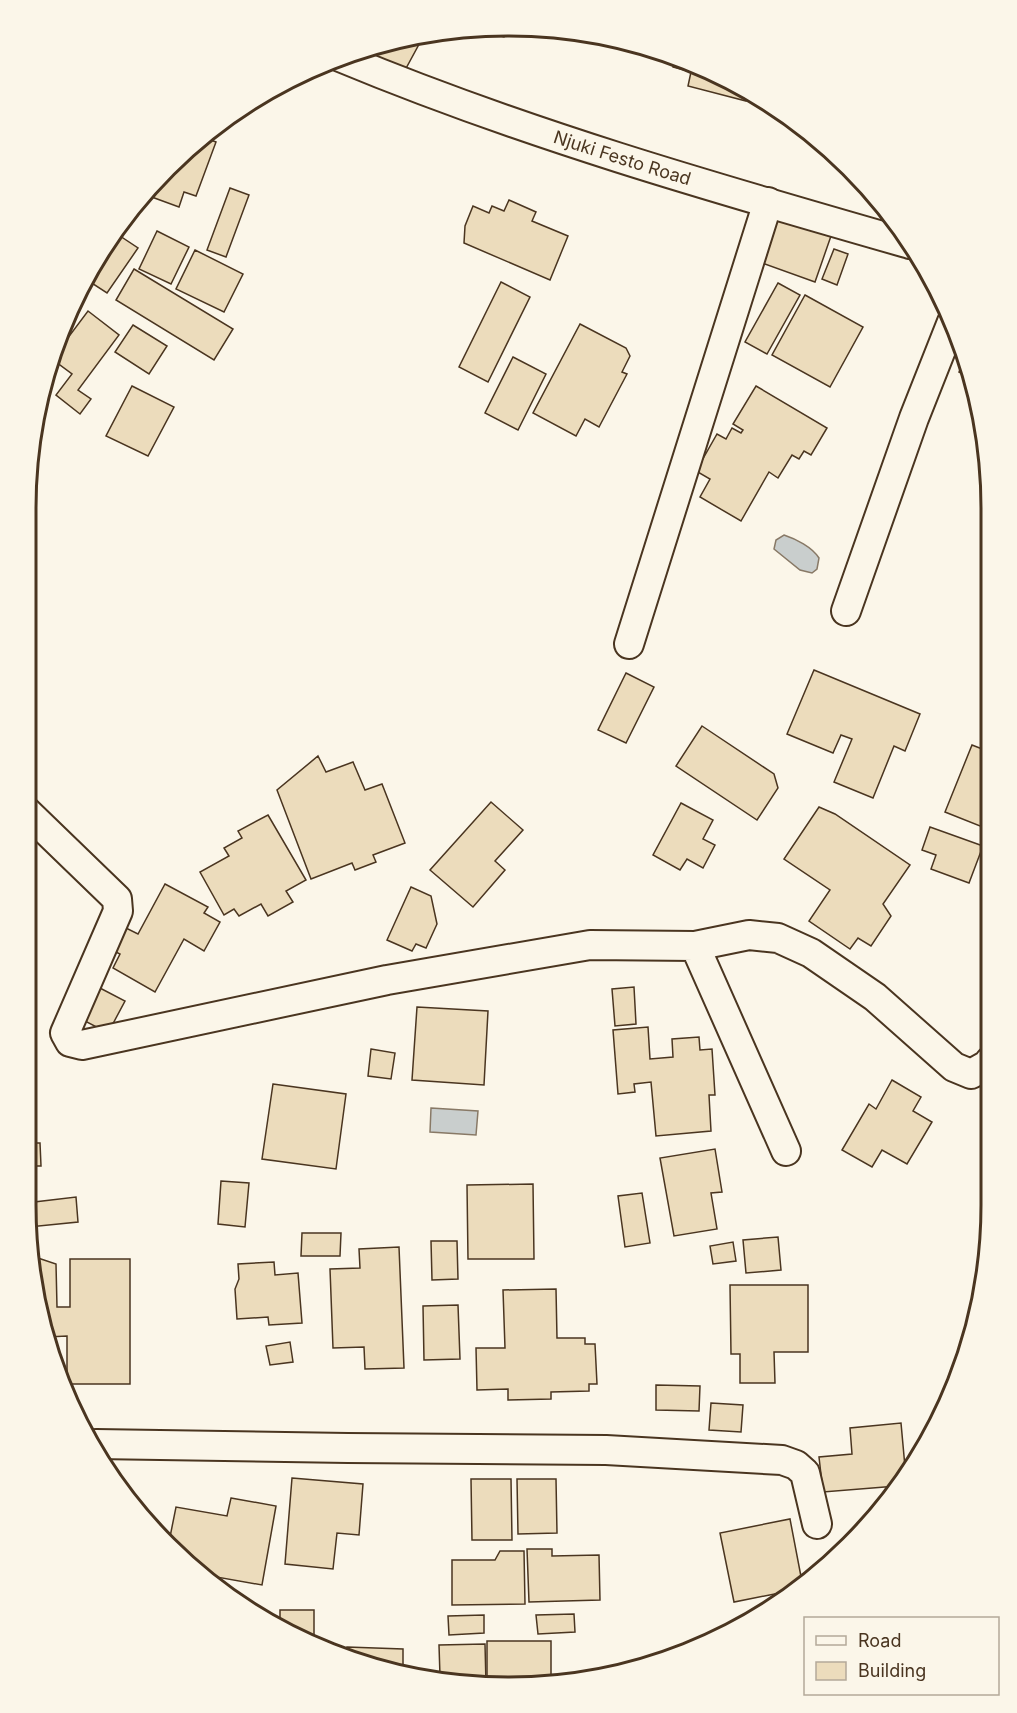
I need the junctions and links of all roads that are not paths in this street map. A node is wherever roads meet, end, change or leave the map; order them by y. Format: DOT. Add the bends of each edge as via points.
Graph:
graph roads {
  1 [pos="353,62"];
  2 [pos="768,202"];
  3 [pos="897,240"];
  4 [pos="947,334"];
  5 [pos="846,611"];
  6 [pos="629,644"];
  7 [pos="36,821"];
  8 [pos="695,946"];
  9 [pos="981,1068"];
  10 [pos="786,1150"];
  11 [pos="101,1444"];
  12 [pos="817,1524"];
  1 -- 2 [label="street, Njuki Festo Road" via="417,89 622,160"];
  2 -- 3 [label="street, Njuki Festo Road"];
  2 -- 6 [label="street"];
  4 -- 5 [label="street"];
  7 -- 8 [label="street" via="117,899 118,911 65,1033 70,1041 82,1045 376,982 591,945"];
  8 -- 9 [label="street" via="749,936 778,938 811,953 875,997 954,1067 970,1074"];
  8 -- 10 [label="street"];
  11 -- 12 [label="street" via="606,1450 783,1460 805,1473"];
}
